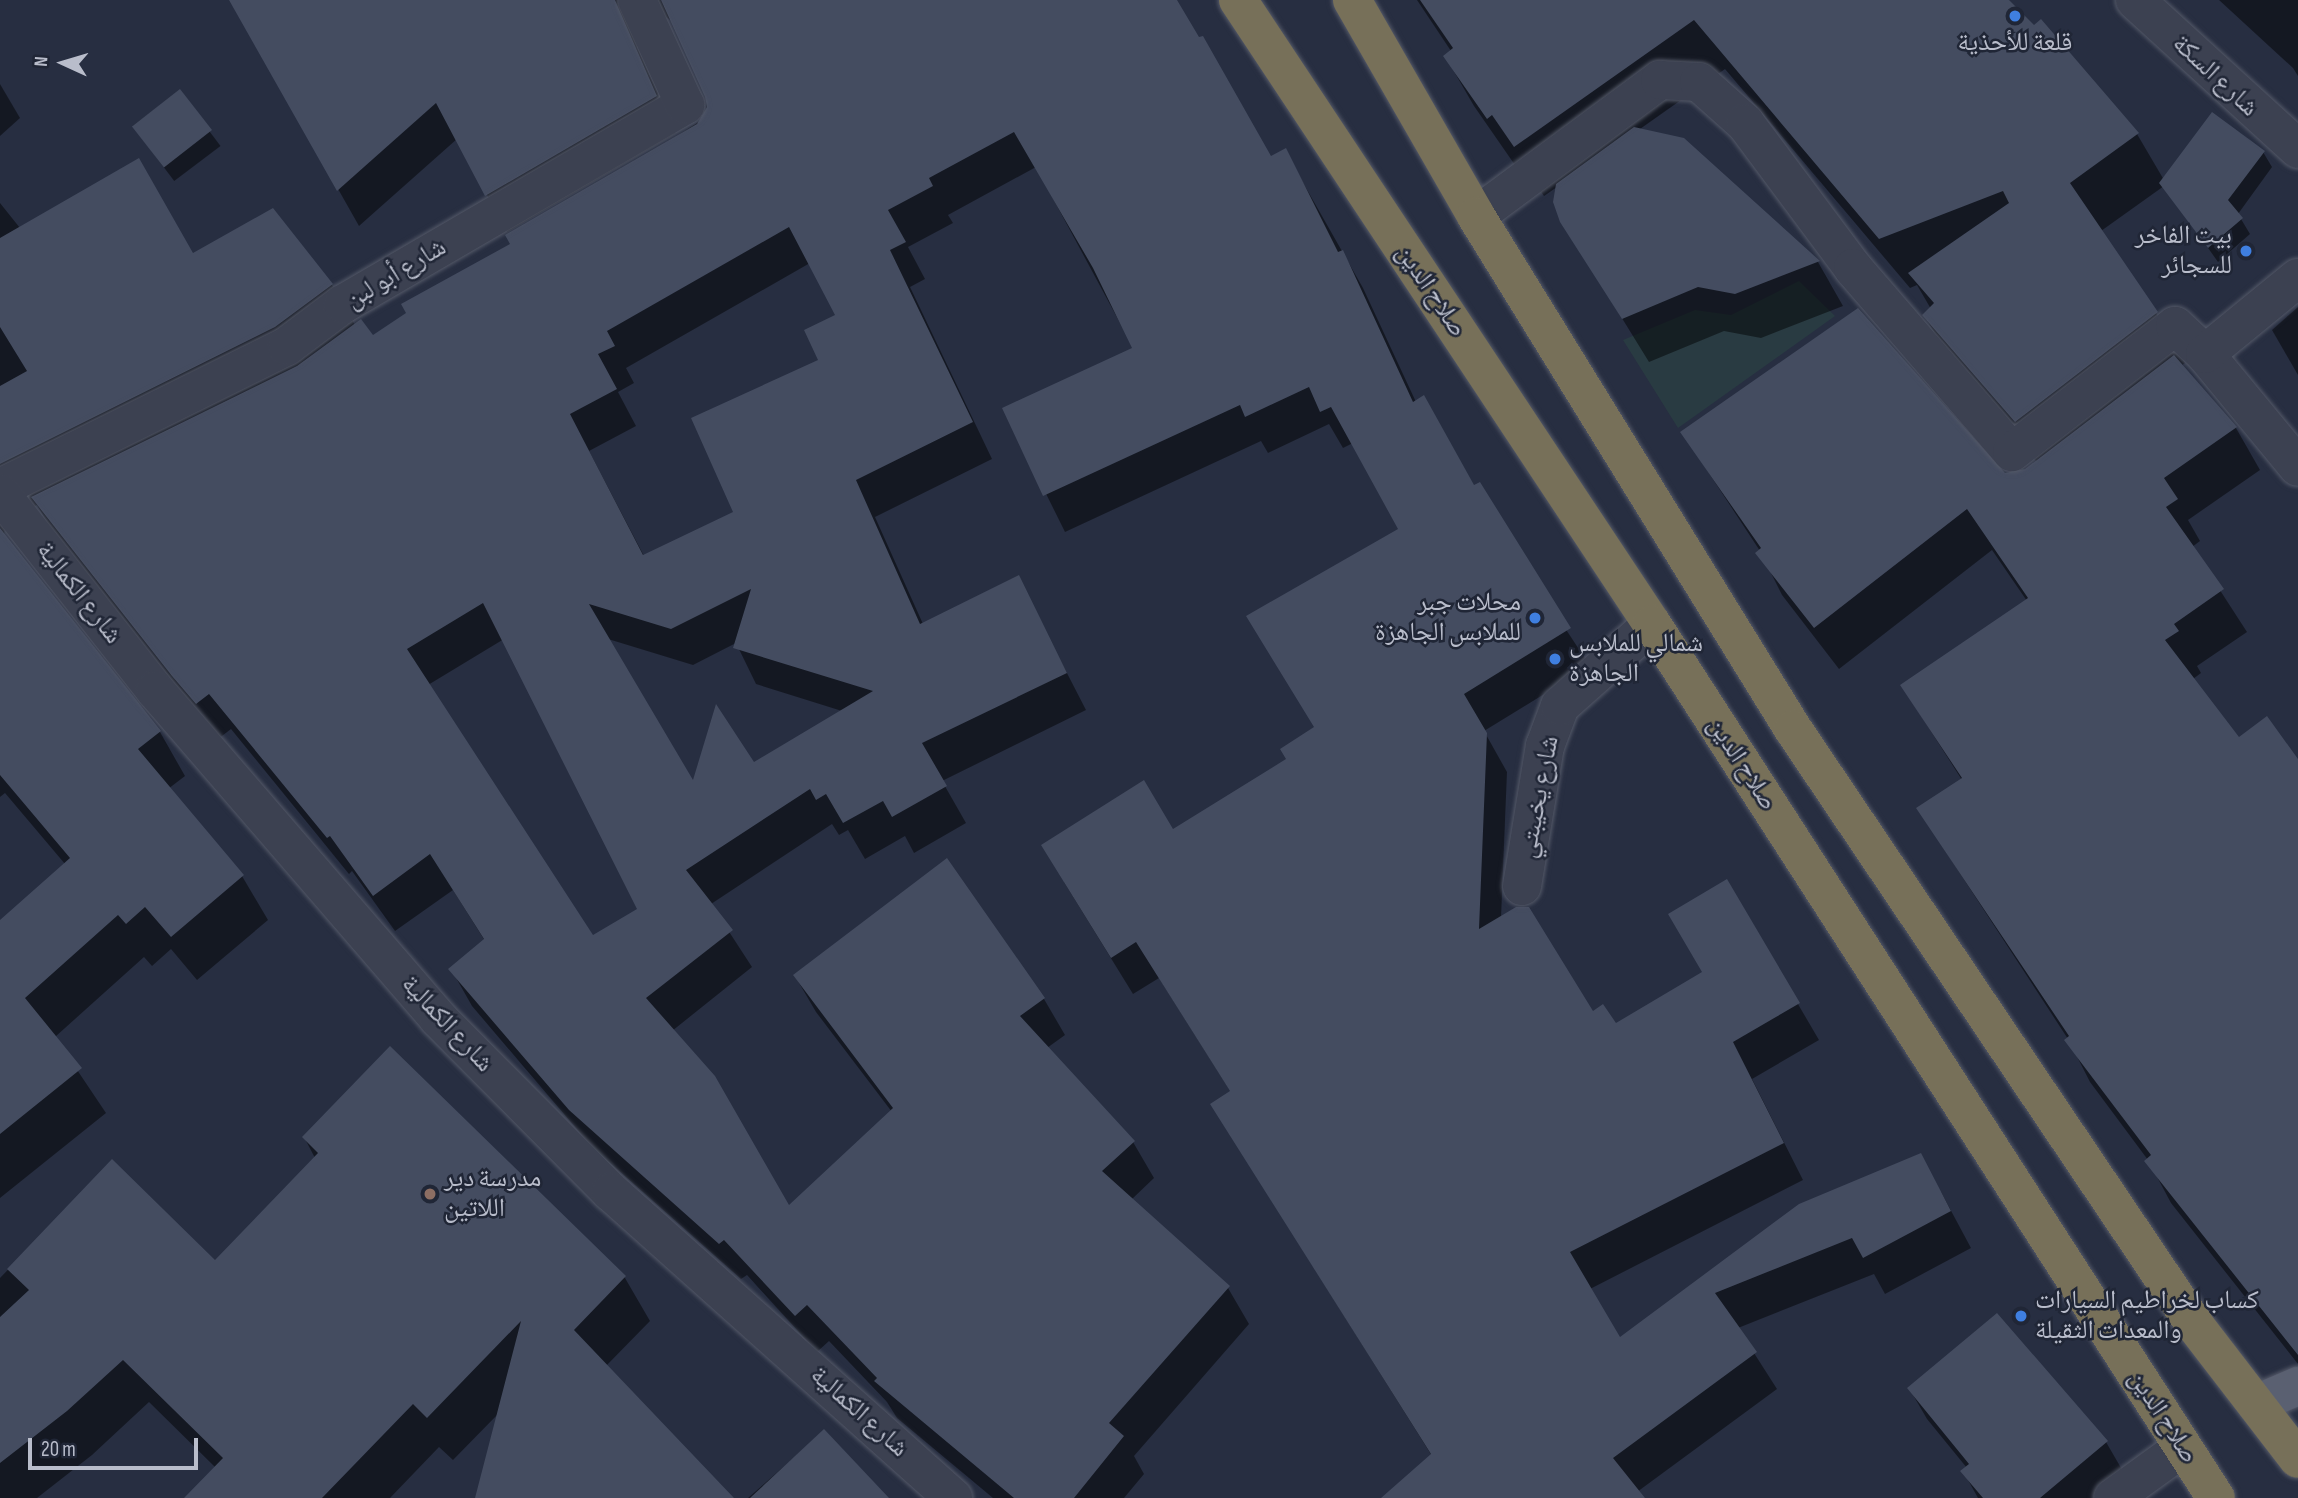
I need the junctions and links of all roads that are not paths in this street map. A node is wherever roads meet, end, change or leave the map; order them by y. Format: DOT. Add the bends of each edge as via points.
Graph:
graph roads {
  1 [pos="637,0"];
  2 [pos="1238,0"];
  3 [pos="1352,0"];
  4 [pos="2135,0"];
  5 [pos="2298,149"];
  6 [pos="1476,216"];
  7 [pos="2298,278"];
  8 [pos="2206,354"];
  9 [pos="2298,467"];
  10 [pos="0,488"];
  11 [pos="0,493"];
  12 [pos="1653,624"];
  13 [pos="1521,886"];
  14 [pos="2298,1386"];
  15 [pos="2256,1404"];
  16 [pos="2182,1448"];
  17 [pos="2297,1454"];
  18 [pos="953,1498"];
  19 [pos="2113,1498"];
  20 [pos="2216,1498"];
  1 -- 10 [label="street, شارع أبو لبن" via="685,105 343,304 287,346"];
  2 -- 12 [label="highway, صلاح الدين"];
  3 -- 6 [label="highway"];
  4 -- 5 [label="street, شارع السكة"];
  6 -- 8 [label="street" via="1660,80 1699,82 1745,123 1853,268 2012,452 2175,326"];
  6 -- 15 [label="highway" via="1793,729 2194,1324"];
  7 -- 8 [label="street"];
  8 -- 9 [label="street"];
  11 -- 18 [label="street, شارع الكمالية" via="155,690 438,1018 611,1192"];
  12 -- 13 [label="street, شارع يخيبتي" via="1560,706 1545,746"];
  12 -- 16 [label="highway, صلاح الدين"];
  14 -- 15 [label="main road"];
  15 -- 17 [label="highway"];
  16 -- 19 [label="street"];
  16 -- 20 [label="highway, صلاح الدين"];
}
